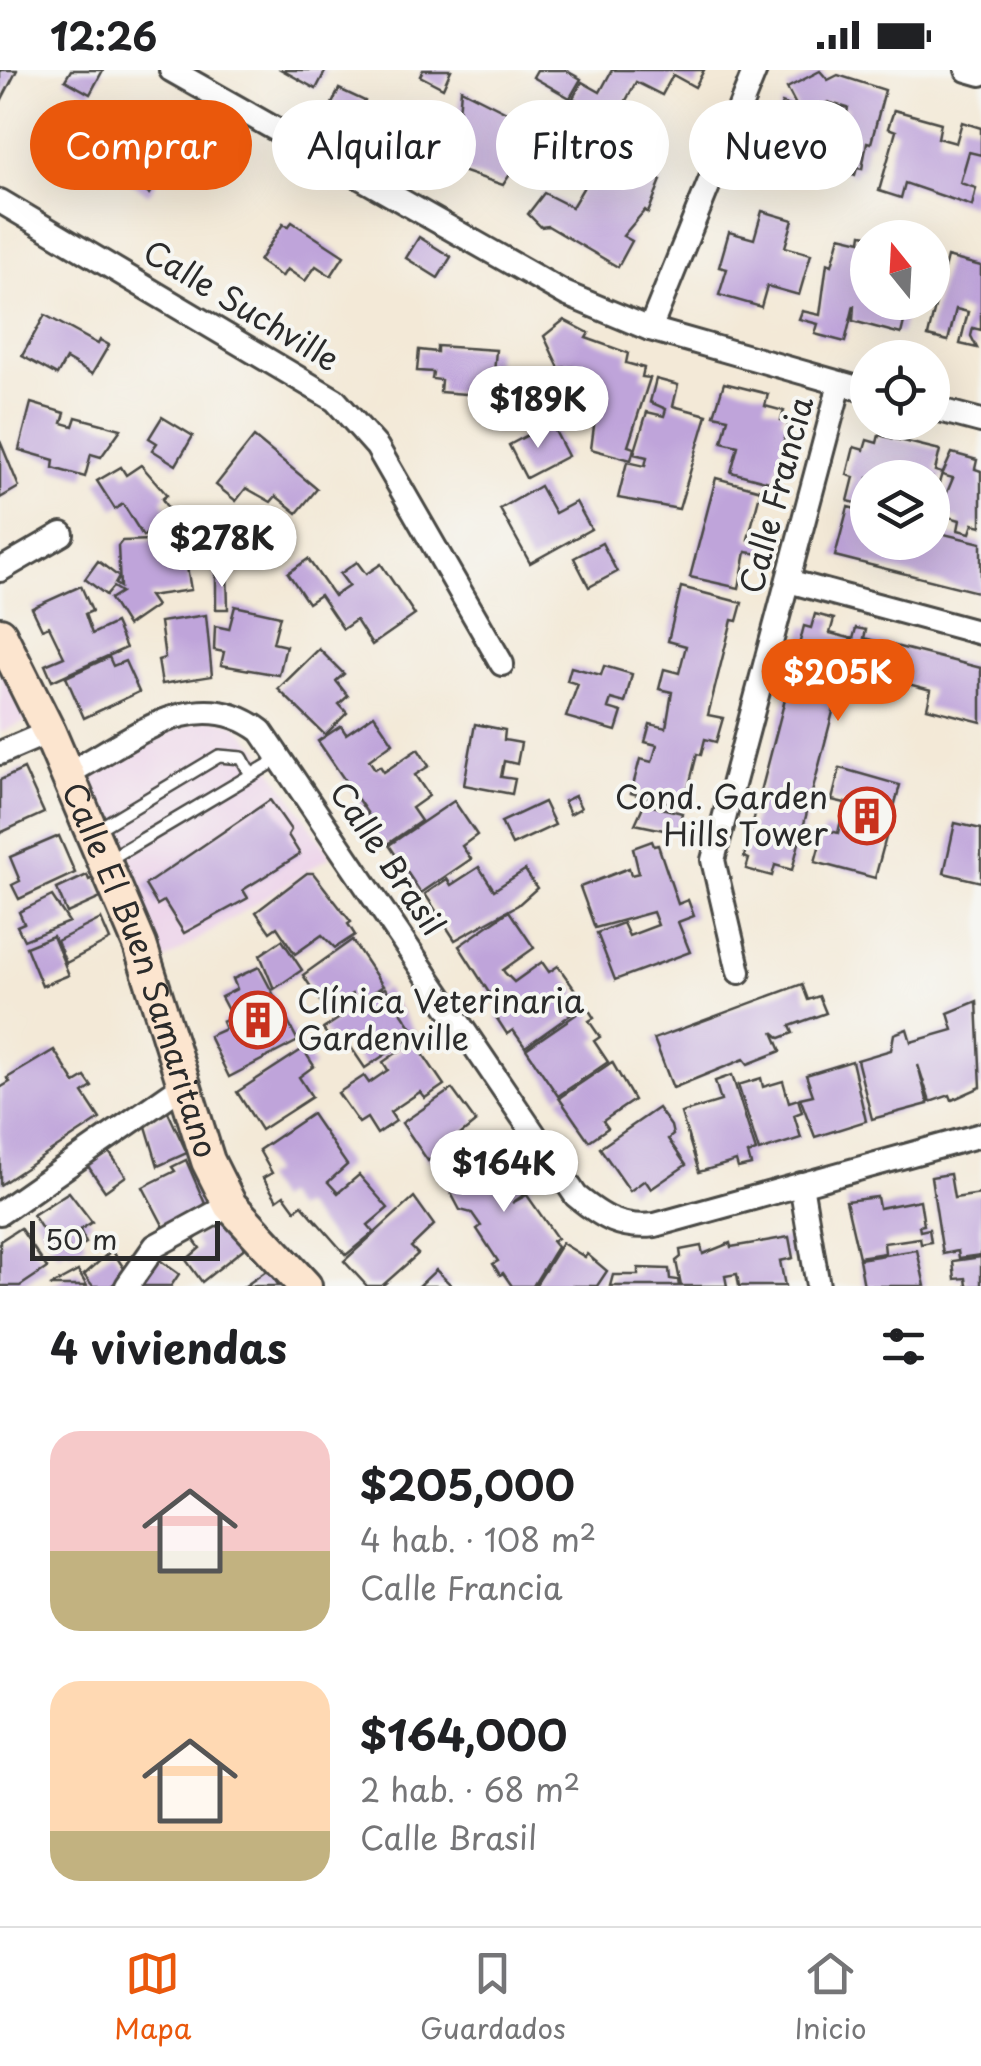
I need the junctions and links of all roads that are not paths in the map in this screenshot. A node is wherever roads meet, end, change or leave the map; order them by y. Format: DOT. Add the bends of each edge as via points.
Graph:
graph roads {
  1 [pos="171,70"];
  2 [pos="755,70"];
  3 [pos="967,70"];
  4 [pos="981,74"];
  5 [pos="0,201"];
  6 [pos="650,329"];
  7 [pos="840,384"];
  8 [pos="850,387"];
  9 [pos="950,413"];
  10 [pos="981,421"];
  11 [pos="62,534"];
  12 [pos="0,570"];
  13 [pos="788,581"];
  14 [pos="981,633"];
  15 [pos="0,634"];
  16 [pos="502,664"];
  17 [pos="49,732"];
  18 [pos="0,752"];
  19 [pos="280,758"];
  20 [pos="67,774"];
  21 [pos="251,775"];
  22 [pos="98,847"];
  23 [pos="739,972"];
  24 [pos="182,1086"];
  25 [pos="981,1135"];
  26 [pos="801,1184"];
  27 [pos="230,1205"];
  28 [pos="0,1213"];
  29 [pos="128,1286"];
  30 [pos="305,1286"];
  31 [pos="818,1286"];
  1 -- 6 [label="street" via="566,294"];
  2 -- 6 [label="street"];
  3 -- 4 [label="street"];
  5 -- 16 [label="street, Calle Suchville" via="336,400 377,447"];
  6 -- 7 [label="street"];
  7 -- 8 [label="street"];
  7 -- 13 [label="street, Calle Francia"];
  9 -- 10 [label="street"];
  11 -- 12 [label="street"];
  13 -- 14 [label="street"];
  13 -- 23 [label="street, Calle Francia" via="714,860"];
  15 -- 17 [label="street, Calle El Buen Samaritano"];
  17 -- 18 [label="street"];
  17 -- 20 [label="street, Calle El Buen Samaritano"];
  19 -- 20 [label="street, Calle Brasil" via="261,732 216,708 185,712"];
  19 -- 21 [label="lane"];
  19 -- 26 [label="street, Calle Brasil" via="576,1196 598,1214 626,1228 656,1226"];
  20 -- 22 [label="street, Calle El Buen Samaritano"];
  21 -- 22 [label="lane"];
  21 -- 22 [label="lane" via="242,758 219,756"];
  22 -- 24 [label="street, Calle El Buen Samaritano" via="140,945"];
  24 -- 27 [label="street, Calle El Buen Samaritano"];
  24 -- 28 [label="street"];
  25 -- 26 [label="street, Calle Brasil"];
  26 -- 31 [label="street"];
  27 -- 29 [label="street" via="156,1246"];
  27 -- 30 [label="street, Calle El Buen Samaritano"];
}
